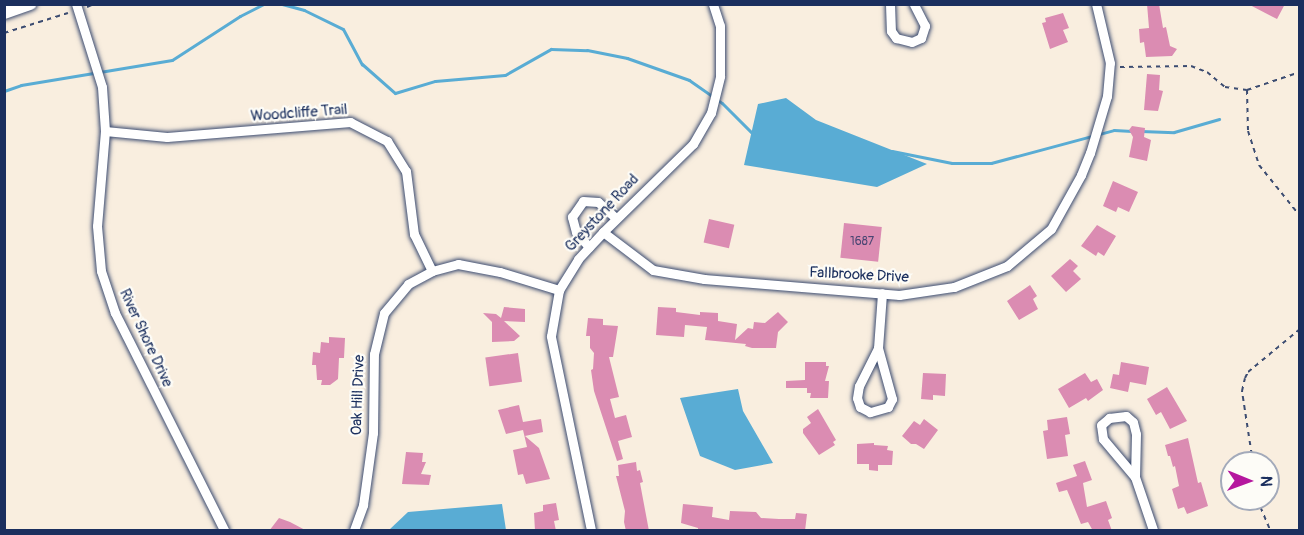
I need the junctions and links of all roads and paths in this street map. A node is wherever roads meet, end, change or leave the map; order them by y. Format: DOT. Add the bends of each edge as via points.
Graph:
graph roads {
  1 [pos="30,4"];
  2 [pos="94,4"];
  3 [pos="713,4"];
  4 [pos="890,4"];
  5 [pos="914,4"];
  6 [pos="1096,4"];
  7 [pos="77,7"];
  8 [pos="4,13"];
  9 [pos="4,33"];
  10 [pos="1109,67"];
  11 [pos="1299,72"];
  12 [pos="1247,90"];
  13 [pos="105,131"];
  14 [pos="1299,216"];
  15 [pos="616,218"];
  16 [pos="603,232"];
  17 [pos="589,247"];
  18 [pos="432,271"];
  19 [pos="559,290"];
  20 [pos="882,293"];
  21 [pos="1299,330"];
  22 [pos="878,348"];
  23 [pos="1251,451"];
  24 [pos="1135,477"];
  25 [pos="1262,511"];
  26 [pos="224,531"];
  27 [pos="354,531"];
  28 [pos="591,531"];
  29 [pos="1153,531"];
  30 [pos="1270,531"];
  1 -- 8 [label="street"];
  2 -- 7 [label="path"];
  3 -- 15 [label="street, Greystone Road" via="720,26 720,76 711,113 693,144"];
  4 -- 5 [label="street" via="891,31 896,38 912,42 921,38 925,26"];
  6 -- 10 [label="street, Fallbrooke Drive"];
  7 -- 9 [label="path"];
  7 -- 13 [label="street, River Shore Drive" via="102,87"];
  10 -- 12 [label="path" via="1191,66 1208,72 1225,87"];
  10 -- 20 [label="street, Fallbrooke Drive" via="1107,96 1090,153 1051,229 1007,266 954,287 899,295"];
  11 -- 12 [label="path"];
  12 -- 14 [label="path" via="1248,131 1259,165"];
  13 -- 18 [label="street, Woodcliffe Trail" via="167,137 350,122 387,141 406,171 414,234"];
  13 -- 26 [label="street, River Shore Drive" via="97,226 101,271 115,313"];
  15 -- 16 [label="street, Greystone Road"];
  15 -- 17 [label="street" via="598,202 583,201 572,217 576,232"];
  16 -- 17 [label="street, Greystone Road"];
  16 -- 20 [label="street, Fallbrooke Drive" via="653,270 704,279"];
  17 -- 19 [label="street, Greystone Road"];
  18 -- 19 [label="street, Oak Hill Drive" via="458,264"];
  18 -- 27 [label="street, Oak Hill Drive" via="408,284 384,313 374,354 373,433 363,505"];
  19 -- 28 [label="street, Greystone Road" via="551,336"];
  20 -- 22 [label="street"];
  21 -- 23 [label="path" via="1245,378 1242,391"];
  22 -- 22 [label="street" via="857,398 860,407 870,412 888,407 892,399"];
  24 -- 24 [label="street" via="1103,439 1101,425 1109,418 1126,416 1133,422"];
  24 -- 29 [label="street"];
  25 -- 30 [label="path"];
}
